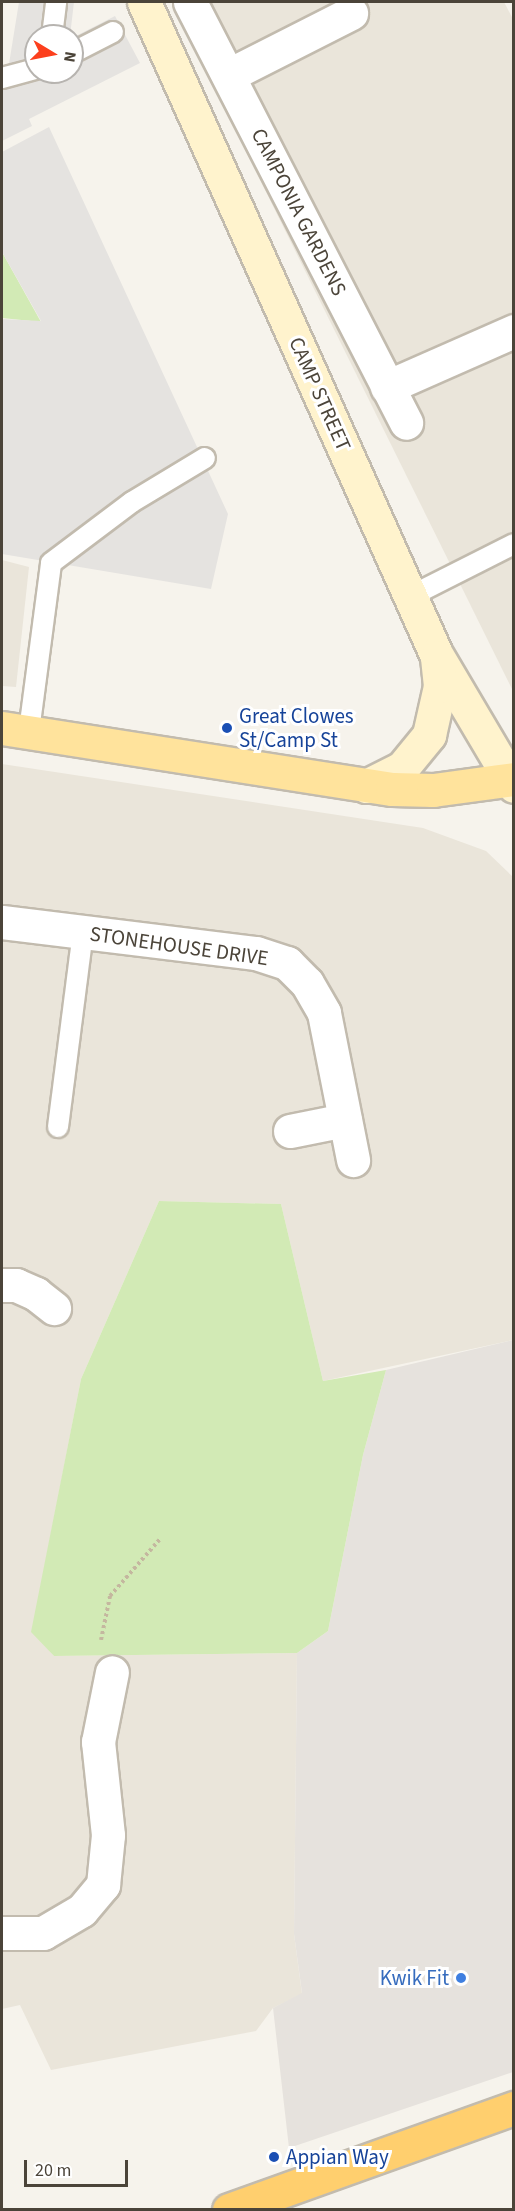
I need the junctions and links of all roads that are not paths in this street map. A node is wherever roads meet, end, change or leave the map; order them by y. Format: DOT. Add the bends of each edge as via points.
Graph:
graph roads {
  1 [pos="56,2"];
  2 [pos="144,2"];
  3 [pos="190,2"];
  4 [pos="351,13"];
  5 [pos="53,24"];
  6 [pos="113,32"];
  7 [pos="84,47"];
  8 [pos="24,72"];
  9 [pos="230,75"];
  10 [pos="2,78"];
  11 [pos="513,331"];
  12 [pos="387,387"];
  13 [pos="406,423"];
  14 [pos="205,458"];
  15 [pos="513,544"];
  16 [pos="411,596"];
  17 [pos="436,654"];
  18 [pos="15,729"];
  19 [pos="512,782"];
  20 [pos="366,786"];
  21 [pos="2,922"];
  22 [pos="83,932"];
  23 [pos="345,1120"];
  24 [pos="58,1127"];
  25 [pos="290,1131"];
  26 [pos="353,1160"];
  27 [pos="2,1285"];
  28 [pos="54,1308"];
  29 [pos="112,1672"];
  30 [pos="2,1933"];
  31 [pos="513,2108"];
  32 [pos="242,2207"];
  1 -- 5 [label="lane"];
  2 -- 16 [label="main road, CAMP STREET"];
  3 -- 9 [label="street, CAMPONIA GARDENS"];
  4 -- 9 [label="street"];
  6 -- 7 [label="lane"];
  8 -- 10 [label="lane"];
  9 -- 12 [label="street, CAMPONIA GARDENS"];
  11 -- 12 [label="street"];
  12 -- 13 [label="street, CAMPONIA GARDENS"];
  14 -- 18 [label="lane" via="132,502 51,563"];
  15 -- 16 [label="lane"];
  16 -- 17 [label="main road, CAMP STREET"];
  17 -- 19 [label="main road, CAMP STREET"];
  17 -- 20 [label="main road" via="440,686 429,735 402,768"];
  18 -- 20 [label="main road"];
  19 -- 20 [label="main road" via="433,790"];
  21 -- 22 [label="street, STONEHOUSE DRIVE"];
  22 -- 23 [label="street, STONEHOUSE DRIVE" via="256,953 286,963 307,983 324,1013"];
  22 -- 24 [label="lane"];
  23 -- 25 [label="street"];
  23 -- 26 [label="street, STONEHOUSE DRIVE"];
  27 -- 28 [label="street" via="16,1285"];
  29 -- 30 [label="street" via="98,1742 108,1835 103,1886 82,1910 43,1933"];
  31 -- 32 [label="highway"];
}
